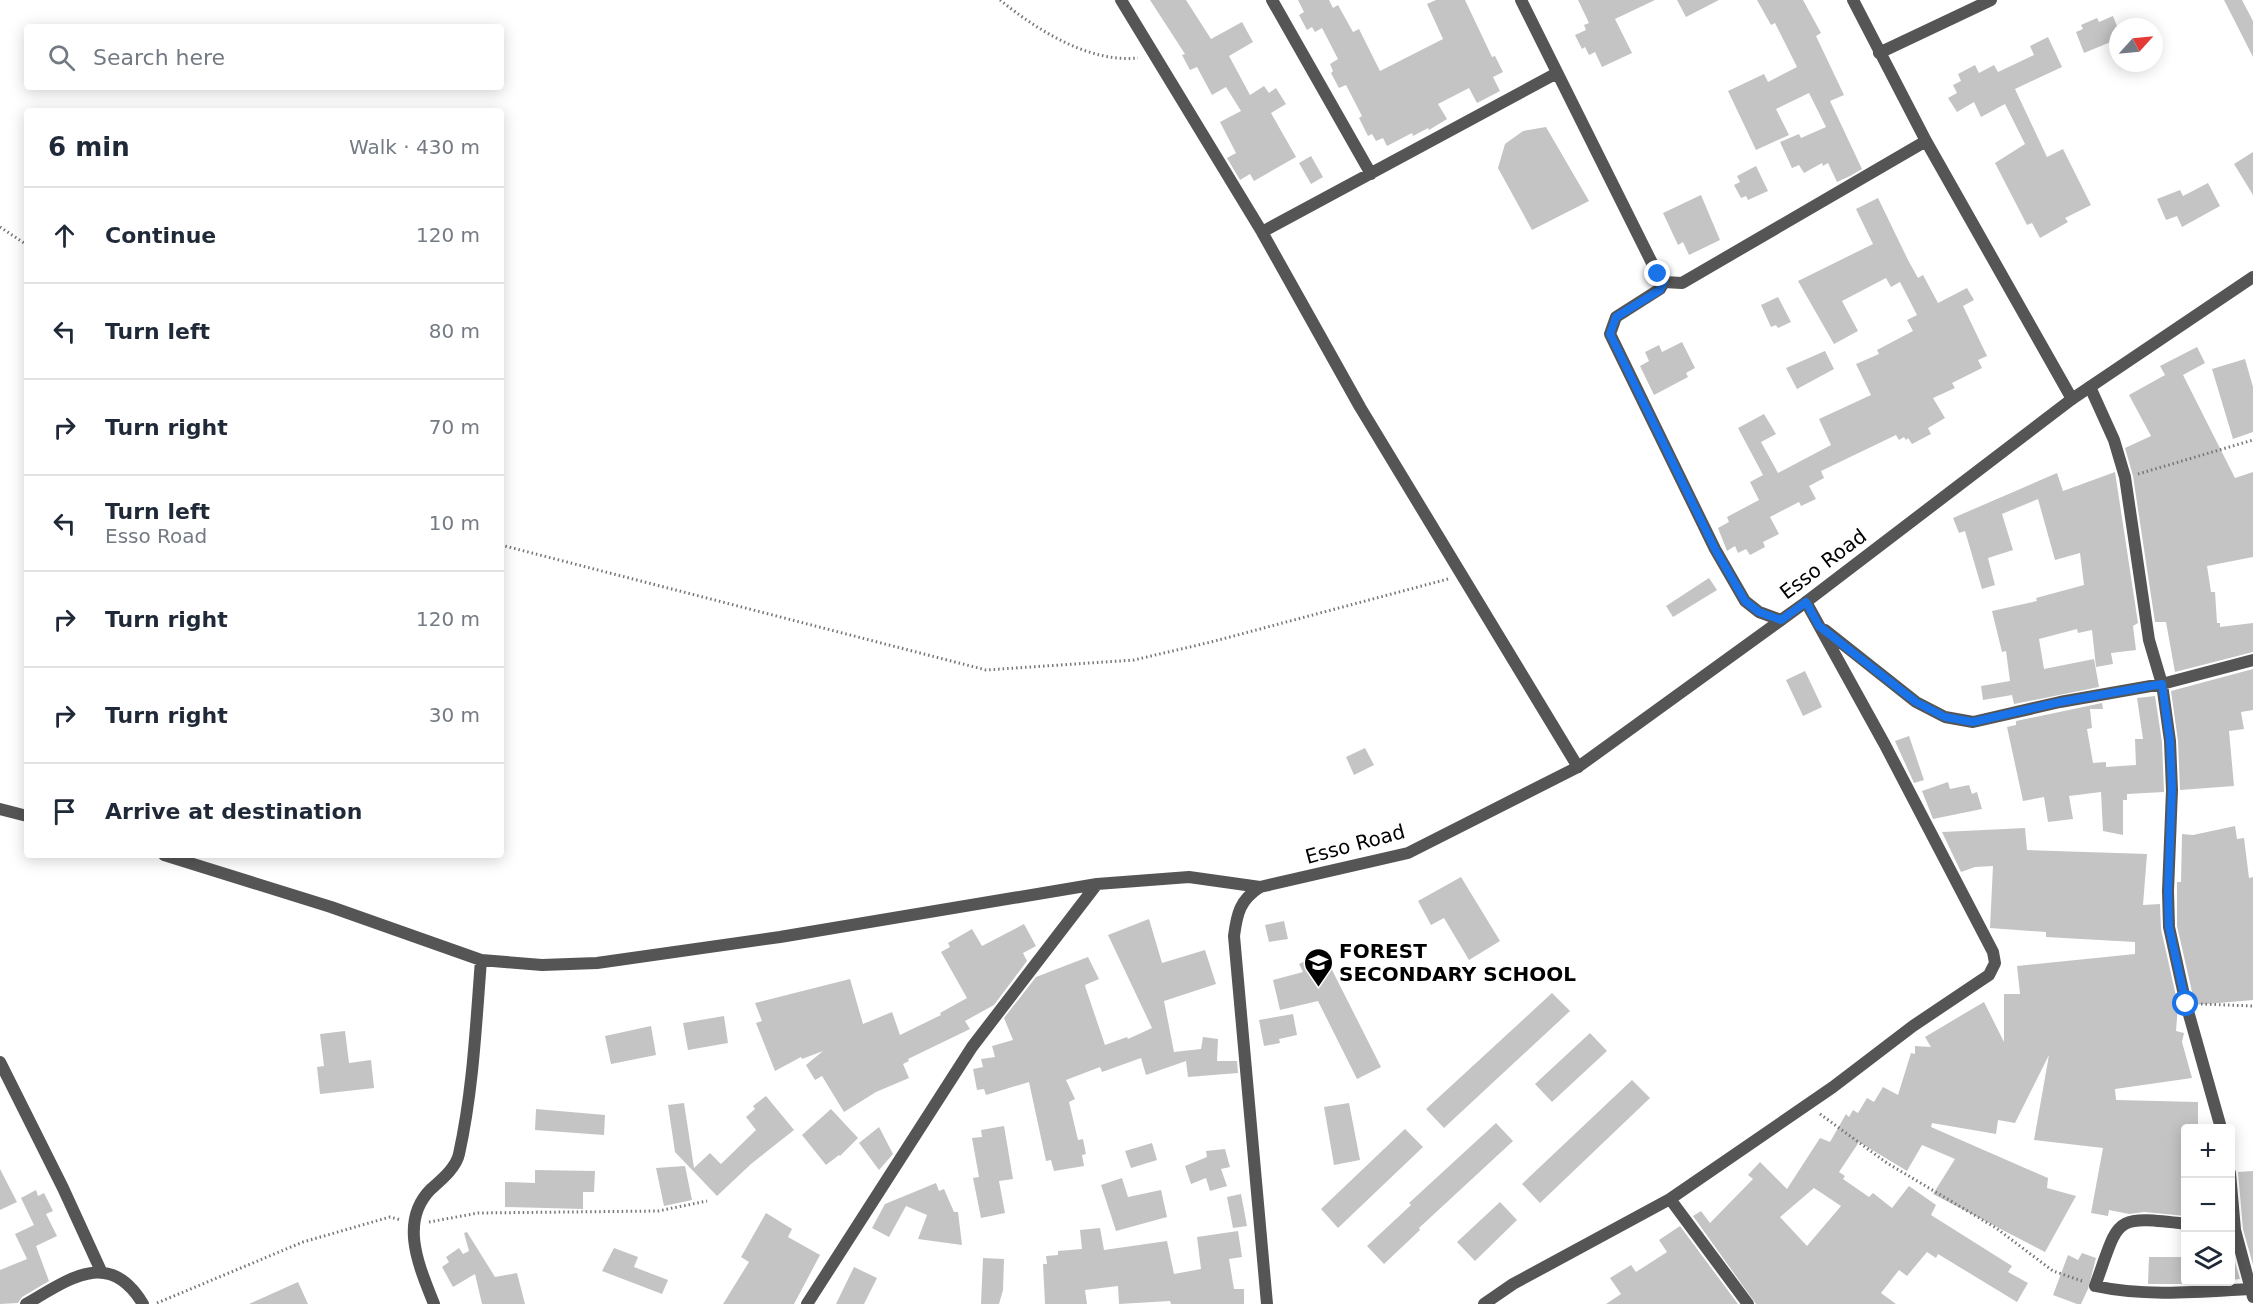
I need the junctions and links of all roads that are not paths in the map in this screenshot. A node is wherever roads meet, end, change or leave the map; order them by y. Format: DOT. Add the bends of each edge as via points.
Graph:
graph roads {
  1 [pos="1121,0"];
  2 [pos="1272,0"];
  3 [pos="1521,0"];
  4 [pos="1853,0"];
  5 [pos="1991,0"];
  6 [pos="1879,53"];
  7 [pos="1557,73"];
  8 [pos="1926,141"];
  9 [pos="1371,174"];
  10 [pos="1262,232"];
  11 [pos="2253,277"];
  12 [pos="1664,282"];
  13 [pos="2090,387"];
  14 [pos="2072,399"];
  15 [pos="1806,602"];
  16 [pos="1781,620"];
  17 [pos="1819,626"];
  18 [pos="2253,660"];
  19 [pos="2162,684"];
  20 [pos="1578,767"];
  21 [pos="0,809"];
  22 [pos="24,815"];
  23 [pos="174,858"];
  24 [pos="1097,884"];
  25 [pos="1260,887"];
  26 [pos="481,960"];
  27 [pos="0,1062"];
  28 [pos="2220,1124"];
  29 [pos="1670,1199"];
  30 [pos="2181,1223"];
  31 [pos="2234,1232"];
  32 [pos="101,1271"];
  33 [pos="2251,1293"];
  34 [pos="26,1304"];
  35 [pos="143,1304"];
  36 [pos="434,1304"];
  37 [pos="807,1304"];
  38 [pos="1267,1304"];
  39 [pos="1484,1304"];
  40 [pos="1748,1304"];
  1 -- 10 [label="street"];
  2 -- 9 [label="street"];
  3 -- 7 [label="street"];
  4 -- 6 [label="street"];
  5 -- 6 [label="street"];
  6 -- 8 [label="street"];
  7 -- 9 [label="street"];
  7 -- 12 [label="street"];
  8 -- 12 [label="street" via="1682,283"];
  8 -- 14 [label="street"];
  9 -- 10 [label="street"];
  10 -- 20 [label="street" via="1360,407"];
  11 -- 13 [label="street, Esso Road"];
  12 -- 16 [label="street" via="1660,290 1616,317 1610,334 1715,549 1745,601 1759,612"];
  13 -- 14 [label="street, Esso Road"];
  13 -- 19 [label="street" via="2114,440 2125,477 2149,640"];
  14 -- 15 [label="street, Esso Road"];
  15 -- 16 [label="street, Esso Road"];
  15 -- 17 [label="street"];
  16 -- 20 [label="street, Esso Road"];
  17 -- 19 [label="street" via="1916,702 1945,717 1973,722"];
  17 -- 29 [label="street" via="1885,745 1993,952 1995,963 1989,975"];
  18 -- 19 [label="street"];
  19 -- 28 [label="street" via="2172,789 2169,927"];
  20 -- 25 [label="street, Esso Road" via="1408,853"];
  21 -- 22 [label="street"];
  23 -- 26 [label="street" via="331,907"];
  24 -- 25 [label="street" via="1189,877"];
  24 -- 26 [label="street" via="597,963 542,965"];
  24 -- 37 [label="street" via="972,1047"];
  25 -- 38 [label="street" via="1246,896 1237,911 1234,936"];
  26 -- 36 [label="street" via="458,1158 426,1194 417,1210 412,1237"];
  27 -- 32 [label="street"];
  29 -- 39 [label="street"];
  29 -- 40 [label="street"];
  30 -- 33 [label="street" via="2141,1218 2119,1226 2095,1286 2168,1294"];
  31 -- 33 [label="street"];
  32 -- 34 [label="street" via="73,1277"];
  32 -- 35 [label="street" via="122,1279"];
}
